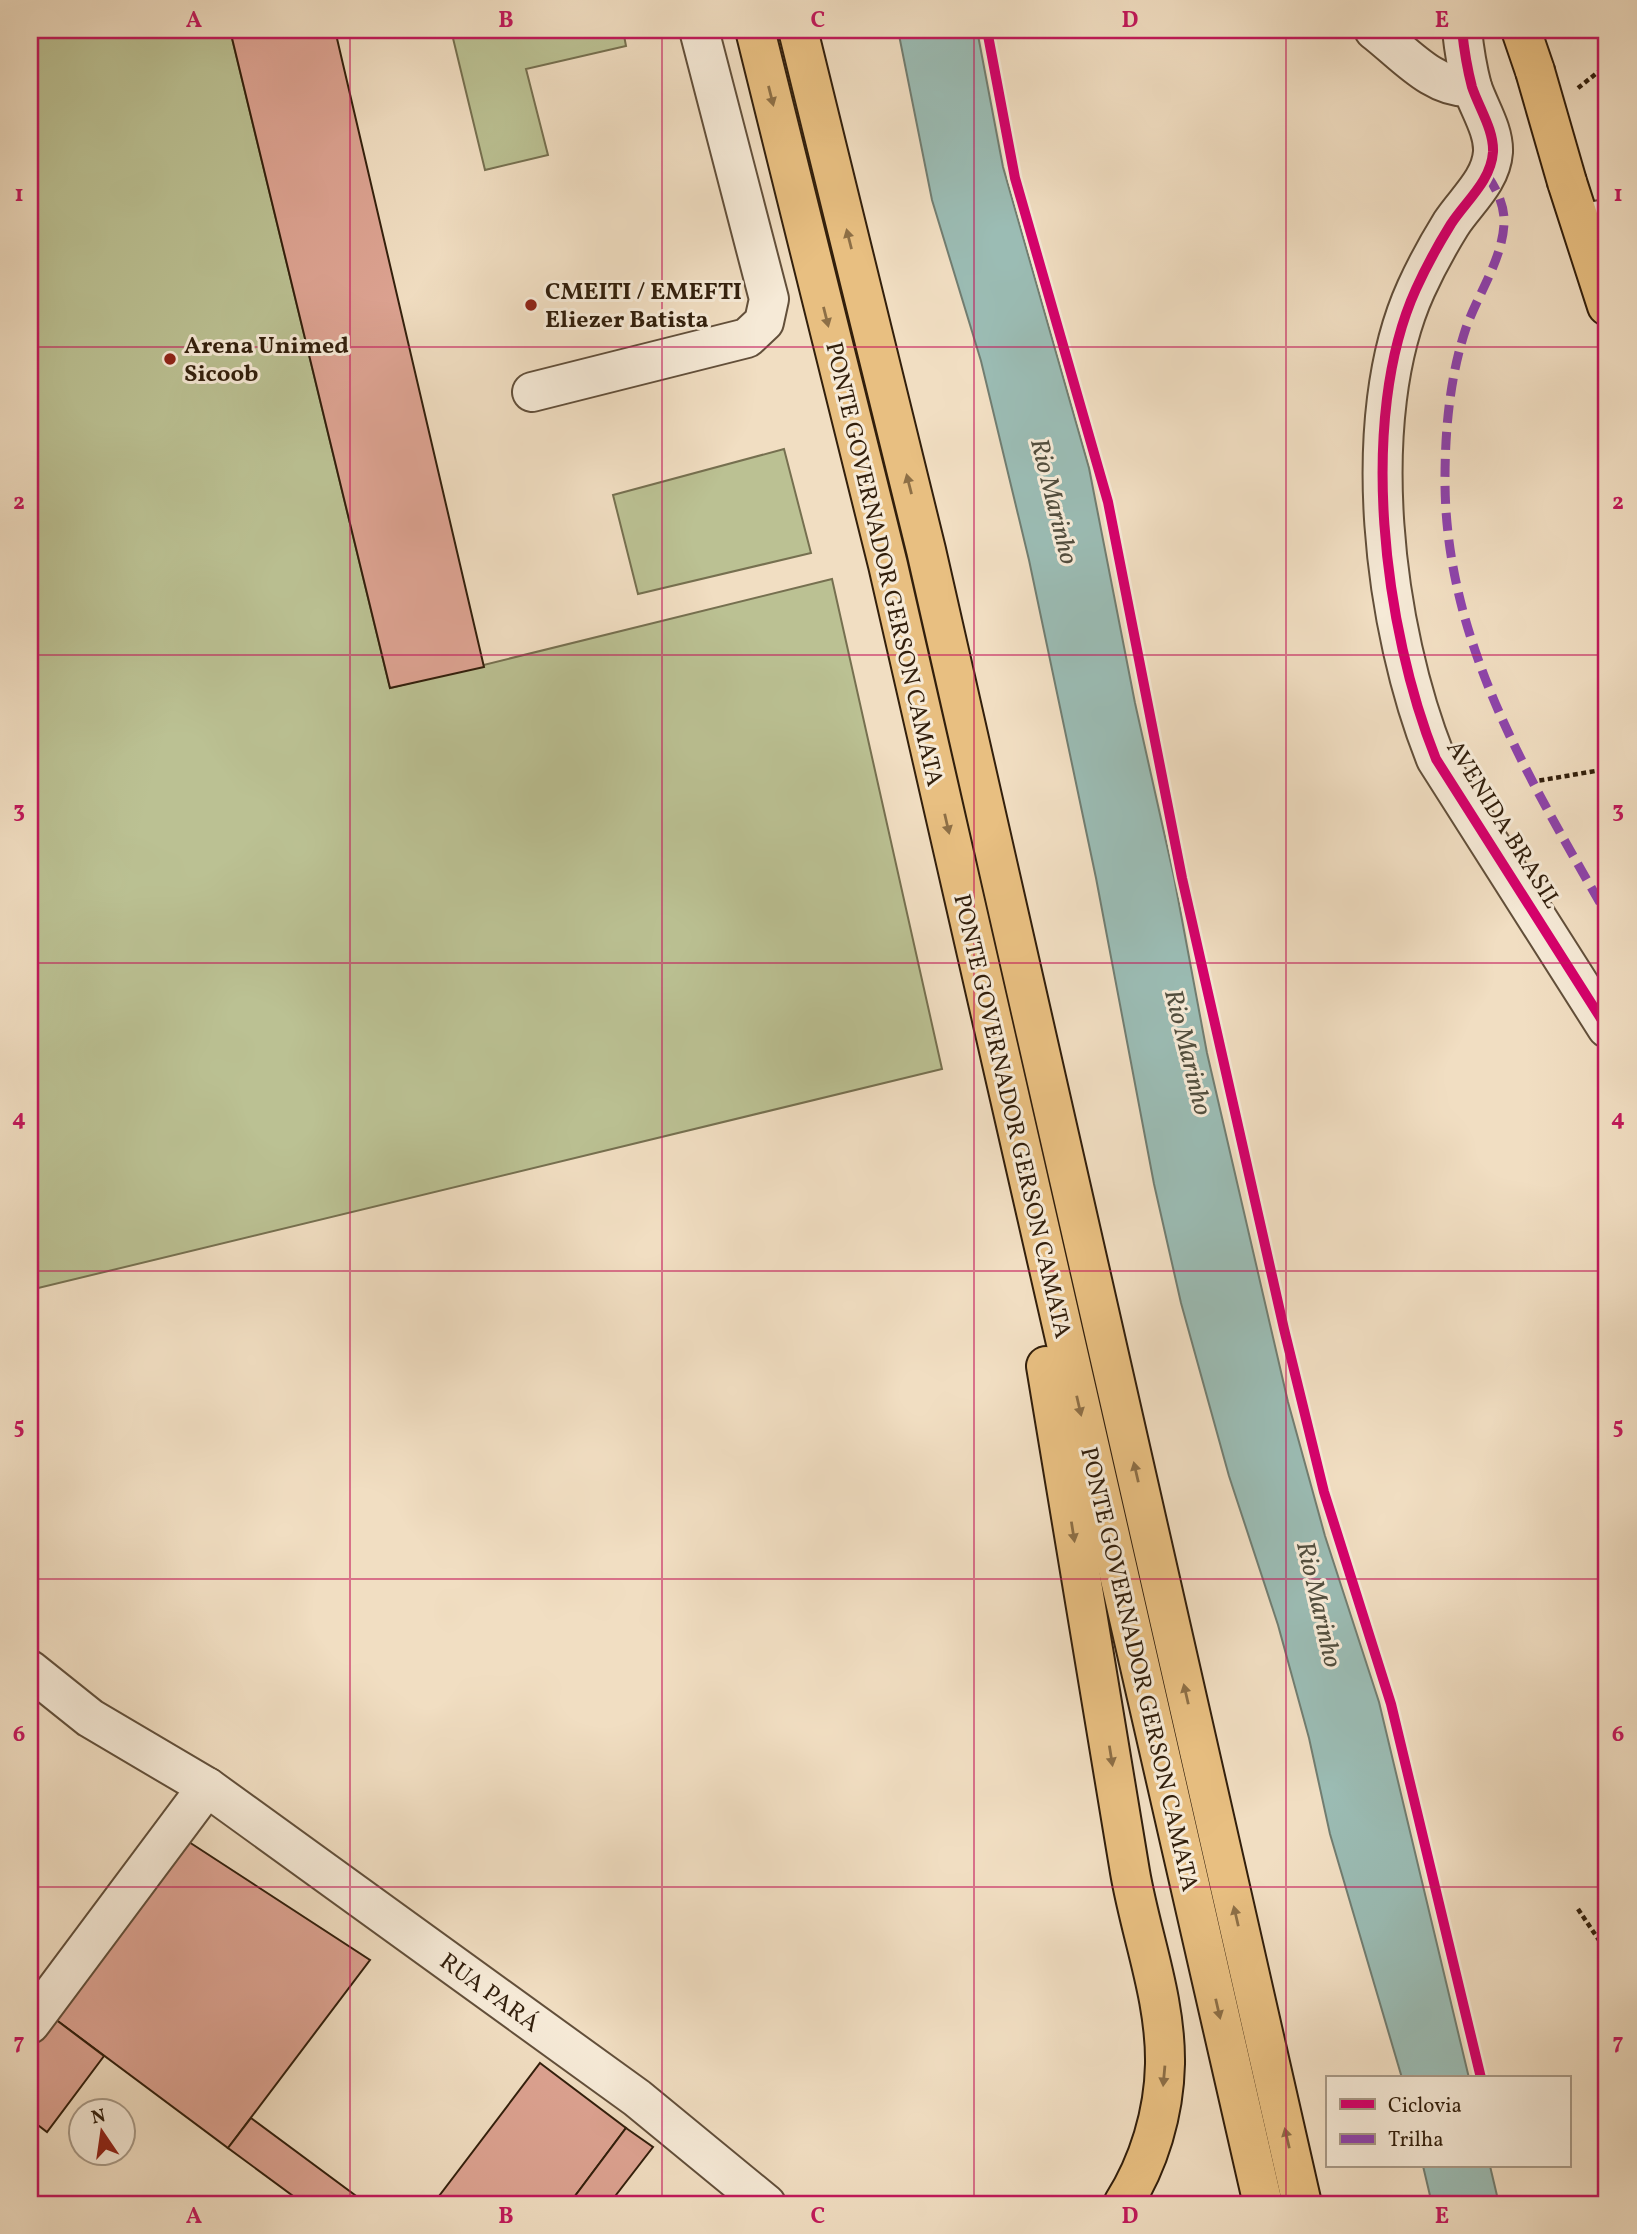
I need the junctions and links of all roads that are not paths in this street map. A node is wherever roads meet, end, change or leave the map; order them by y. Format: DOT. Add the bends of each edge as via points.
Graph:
graph roads {
  1 [pos="699,30"];
  2 [pos="755,30"];
  3 [pos="798,30"];
  4 [pos="1374,30"];
  5 [pos="1462,30"];
  6 [pos="1521,30"];
  7 [pos="1472,87"];
  8 [pos="1595,221"];
  9 [pos="1607,306"];
  10 [pos="532,392"];
  11 [pos="982,981"];
  12 [pos="1607,1028"];
  13 [pos="30,1670"];
  14 [pos="207,1787"];
  15 [pos="30,2024"];
  16 [pos="766,2204"];
  17 [pos="1123,2204"];
  18 [pos="1263,2204"];
  19 [pos="1302,2204"];
  1 -- 10 [label="street" via="769,299 764,322 747,338"];
  2 -- 11 [label="main road, PONTE GOVERNADOR GERSON CAMATA, one-way" via="888,565"];
  19 -- 3 [label="main road, PONTE GOVERNADOR GERSON CAMATA, one-way" via="929,564"];
  4 -- 7 [label="street" via="1435,79 1460,88"];
  5 -- 7 [label="street, AVENIDA BRASIL"];
  6 -- 8 [label="main road, bridge" via="1567,182"];
  7 -- 12 [label="street, AVENIDA BRASIL" via="1490,135 1491,163 1415,291 1386,392 1383,454 1390,575 1406,673 1436,759"];
  8 -- 9 [label="main road"];
  11 -- 17 [label="main road, one-way" via="1131,1877 1164,2030 1164,2074 1156,2126 1143,2168"];
  11 -- 18 [label="main road, PONTE GOVERNADOR GERSON CAMATA, one-way"];
  13 -- 14 [label="street, RUA PARÁ" via="90,1718"];
  14 -- 15 [label="street"];
  14 -- 16 [label="street, RUA PARÁ" via="637,2098"];
}
